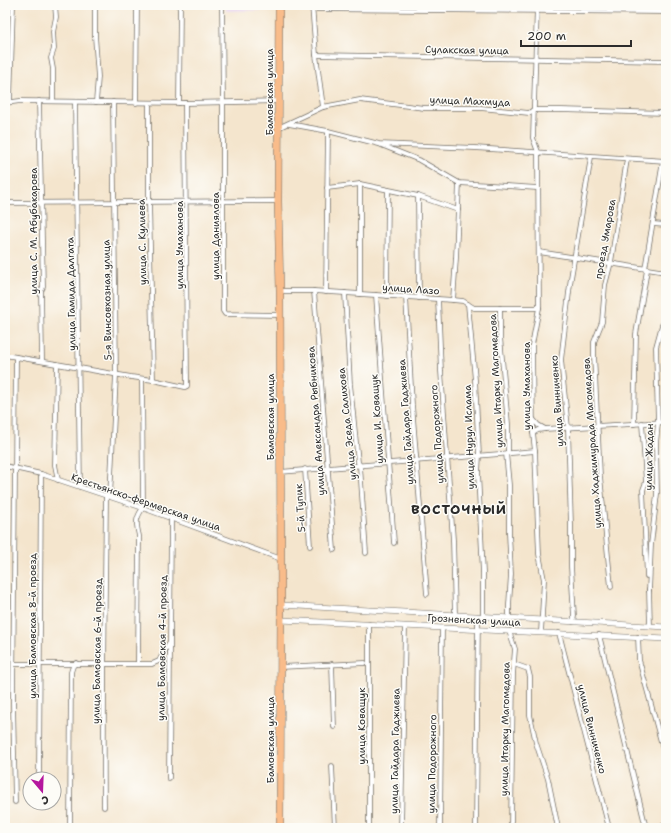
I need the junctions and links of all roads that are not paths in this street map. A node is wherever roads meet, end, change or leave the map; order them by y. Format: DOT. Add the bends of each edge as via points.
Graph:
graph roads {
  1 [pos="13,5"];
  2 [pos="55,5"];
  3 [pos="95,5"];
  4 [pos="138,5"];
  5 [pos="180,5"];
  6 [pos="222,5"];
  7 [pos="279,5"];
  8 [pos="537,5"];
  9 [pos="312,7"];
  10 [pos="536,11"];
  11 [pos="666,12"];
  12 [pos="316,55"];
  13 [pos="535,59"];
  14 [pos="666,61"];
  15 [pos="39,101"];
  16 [pos="53,101"];
  17 [pos="279,101"];
  18 [pos="10,102"];
  19 [pos="75,102"];
  20 [pos="96,102"];
  21 [pos="113,102"];
  22 [pos="5,103"];
  23 [pos="136,103"];
  24 [pos="149,103"];
  25 [pos="179,103"];
  26 [pos="223,103"];
  27 [pos="185,104"];
  28 [pos="323,107"];
  29 [pos="533,110"];
  30 [pos="666,113"];
  31 [pos="289,124"];
  32 [pos="278,128"];
  33 [pos="328,131"];
  34 [pos="379,144"];
  35 [pos="538,152"];
  36 [pos="591,157"];
  37 [pos="627,159"];
  38 [pos="664,161"];
  39 [pos="661,175"];
  40 [pos="666,176"];
  41 [pos="459,183"];
  42 [pos="360,184"];
  43 [pos="327,188"];
  44 [pos="538,188"];
  45 [pos="388,190"];
  46 [pos="418,196"];
  47 [pos="223,201"];
  48 [pos="278,201"];
  49 [pos="41,202"];
  50 [pos="78,202"];
  51 [pos="114,202"];
  52 [pos="149,202"];
  53 [pos="187,202"];
  54 [pos="5,203"];
  55 [pos="458,210"];
  56 [pos="653,224"];
  57 [pos="666,226"];
  58 [pos="539,252"];
  59 [pos="574,257"];
  60 [pos="611,262"];
  61 [pos="646,269"];
  62 [pos="666,272"];
  63 [pos="280,291"];
  64 [pos="314,291"];
  65 [pos="326,292"];
  66 [pos="345,293"];
  67 [pos="360,294"];
  68 [pos="376,295"];
  69 [pos="387,296"];
  70 [pos="406,297"];
  71 [pos="419,298"];
  72 [pos="438,299"];
  73 [pos="453,300"];
  74 [pos="468,304"];
  75 [pos="500,308"];
  76 [pos="539,308"];
  77 [pos="280,315"];
  78 [pos="602,322"];
  79 [pos="662,325"];
  80 [pos="5,354"];
  81 [pos="16,357"];
  82 [pos="42,361"];
  83 [pos="57,364"];
  84 [pos="79,368"];
  85 [pos="116,375"];
  86 [pos="142,379"];
  87 [pos="153,380"];
  88 [pos="533,419"];
  89 [pos="666,422"];
  90 [pos="642,423"];
  91 [pos="658,423"];
  92 [pos="634,424"];
  93 [pos="597,426"];
  94 [pos="568,428"];
  95 [pos="545,429"];
  96 [pos="533,433"];
  97 [pos="535,451"];
  98 [pos="507,453"];
  99 [pos="479,456"];
  100 [pos="446,458"];
  101 [pos="417,460"];
  102 [pos="388,463"];
  103 [pos="5,466"];
  104 [pos="360,466"];
  105 [pos="328,468"];
  106 [pos="16,469"];
  107 [pos="305,469"];
  108 [pos="280,472"];
  109 [pos="42,474"];
  110 [pos="58,480"];
  111 [pos="80,487"];
  112 [pos="108,496"];
  113 [pos="143,508"];
  114 [pos="171,519"];
  115 [pos="394,543"];
  116 [pos="310,546"];
  117 [pos="334,550"];
  118 [pos="366,553"];
  119 [pos="281,559"];
  120 [pos="612,587"];
  121 [pos="649,591"];
  122 [pos="427,594"];
  123 [pos="281,606"];
  124 [pos="455,615"];
  125 [pos="481,616"];
  126 [pos="510,618"];
  127 [pos="281,620"];
  128 [pos="542,620"];
  129 [pos="573,622"];
  130 [pos="369,624"];
  131 [pos="405,626"];
  132 [pos="650,626"];
  133 [pos="666,627"];
  134 [pos="442,628"];
  135 [pos="477,629"];
  136 [pos="509,631"];
  137 [pos="541,632"];
  138 [pos="560,633"];
  139 [pos="599,635"];
  140 [pos="638,637"];
  141 [pos="666,639"];
  142 [pos="170,643"];
  143 [pos="40,663"];
  144 [pos="76,663"];
  145 [pos="105,663"];
  146 [pos="14,664"];
  147 [pos="138,664"];
  148 [pos="332,664"];
  149 [pos="365,664"];
  150 [pos="514,664"];
  151 [pos="280,668"];
  152 [pos="334,727"];
  153 [pos="666,760"];
  154 [pos="332,766"];
  155 [pos="40,771"];
  156 [pos="169,778"];
  157 [pos="15,802"];
  158 [pos="104,807"];
  159 [pos="666,826"];
  160 [pos="70,828"];
  161 [pos="280,828"];
  162 [pos="335,828"];
  163 [pos="369,828"];
  164 [pos="402,828"];
  165 [pos="440,828"];
  166 [pos="476,828"];
  167 [pos="511,828"];
  168 [pos="558,828"];
  169 [pos="609,828"];
  170 [pos="646,828"];
  171 [pos="656,828"];
  1 -- 18 [label="street"];
  2 -- 16 [label="street" via="54,49 51,58"];
  3 -- 20 [label="street" via="98,77"];
  4 -- 23 [label="street"];
  5 -- 25 [label="street"];
  6 -- 26 [label="street, улица Даниялова"];
  7 -- 17 [label="highway, Бамовская улица"];
  8 -- 10 [label="street, улица Умаханова"];
  9 -- 10 [label="street"];
  9 -- 12 [label="street"];
  10 -- 11 [label="street"];
  10 -- 13 [label="street, улица Умаханова"];
  12 -- 13 [label="street, Сулакская улица"];
  12 -- 28 [label="street"];
  13 -- 14 [label="street, Сулакская улица"];
  13 -- 29 [label="street, улица Умаханова"];
  15 -- 16 [label="street"];
  15 -- 18 [label="street"];
  15 -- 49 [label="street, улица С. М. Абубакарова"];
  16 -- 19 [label="street"];
  17 -- 26 [label="street"];
  17 -- 32 [label="highway, Бамовская улица"];
  18 -- 22 [label="street"];
  19 -- 20 [label="street"];
  19 -- 50 [label="street, улица Гамида Далгата"];
  20 -- 21 [label="street"];
  21 -- 23 [label="street"];
  21 -- 51 [label="street, 5-я Винсовхозная улица"];
  23 -- 24 [label="street"];
  24 -- 25 [label="street"];
  24 -- 52 [label="street, улица С. Кулиева"];
  25 -- 27 [label="street"];
  26 -- 27 [label="street"];
  26 -- 47 [label="street, улица Даниялова"];
  27 -- 53 [label="street, улица Умаханова"];
  28 -- 29 [label="street, улица Махмуда" via="360,100 424,108 481,108 529,113"];
  28 -- 31 [label="street, улица Махмуда"];
  29 -- 30 [label="street, улица Махмуда"];
  29 -- 35 [label="street, улица Умаханова" via="533,138"];
  31 -- 32 [label="street, улица Махмуда"];
  31 -- 33 [label="street"];
  32 -- 48 [label="highway, Бамовская улица"];
  33 -- 34 [label="street"];
  33 -- 43 [label="street"];
  34 -- 35 [label="street"];
  34 -- 41 [label="street" via="419,160"];
  35 -- 36 [label="street"];
  35 -- 44 [label="street, улица Умаханова"];
  36 -- 37 [label="street"];
  36 -- 59 [label="street, улица Винниченко"];
  37 -- 38 [label="street"];
  37 -- 60 [label="street, проезд Умарова"];
  38 -- 39 [label="street"];
  39 -- 40 [label="street"];
  39 -- 56 [label="street"];
  41 -- 44 [label="street"];
  41 -- 55 [label="street"];
  42 -- 43 [label="street"];
  42 -- 45 [label="street"];
  42 -- 67 [label="street"];
  43 -- 65 [label="street"];
  44 -- 58 [label="street, улица Умаханова"];
  45 -- 46 [label="street"];
  45 -- 69 [label="street"];
  46 -- 55 [label="street"];
  46 -- 71 [label="street"];
  47 -- 48 [label="street"];
  47 -- 53 [label="street"];
  47 -- 77 [label="street, улица Даниялова" via="223,311 226,314"];
  48 -- 63 [label="highway, Бамовская улица"];
  49 -- 50 [label="street"];
  49 -- 54 [label="street"];
  49 -- 82 [label="street, улица С. М. Абубакарова"];
  50 -- 51 [label="street"];
  50 -- 84 [label="street, улица Гамида Далгата"];
  51 -- 52 [label="street"];
  51 -- 85 [label="street, 5-я Винсовхозная улица"];
  52 -- 53 [label="street"];
  52 -- 87 [label="street, улица С. Кулиева"];
  53 -- 87 [label="street, улица Умаханова" via="187,386"];
  55 -- 73 [label="street"];
  56 -- 57 [label="street"];
  56 -- 61 [label="street"];
  58 -- 59 [label="street"];
  58 -- 76 [label="street, улица Умаханова"];
  59 -- 60 [label="street"];
  59 -- 94 [label="street, улица Винниченко" via="561,360"];
  60 -- 61 [label="street"];
  60 -- 78 [label="street, проезд Умарова" via="605,285"];
  61 -- 62 [label="street"];
  61 -- 92 [label="street" via="636,334"];
  63 -- 64 [label="street, улица Лазо"];
  63 -- 77 [label="highway, Бамовская улица"];
  64 -- 65 [label="street, улица Лазо"];
  64 -- 105 [label="street, улица Александра Рыбникова"];
  65 -- 66 [label="street, улица Лазо"];
  66 -- 67 [label="street, улица Лазо"];
  66 -- 104 [label="street, улица Эседа Салихова" via="350,384"];
  67 -- 68 [label="street, улица Лазо"];
  68 -- 69 [label="street, улица Лазо"];
  68 -- 102 [label="street, улица И. Коващук"];
  69 -- 70 [label="street, улица Лазо"];
  70 -- 71 [label="street, улица Лазо"];
  70 -- 101 [label="street, улица Гайдара Гаджиева"];
  71 -- 72 [label="street, улица Лазо"];
  72 -- 73 [label="street, улица Лазо"];
  72 -- 100 [label="street, улица Подорожного"];
  73 -- 74 [label="street, улица Лазо"];
  74 -- 75 [label="street, улица Лазо" via="474,308"];
  74 -- 99 [label="street, улица Нурул Ислама"];
  75 -- 76 [label="street, улица Лазо"];
  75 -- 98 [label="street, улица Итарку Магомедова"];
  76 -- 88 [label="street, улица Умаханова" via="532,345"];
  77 -- 108 [label="highway, Бамовская улица"];
  78 -- 93 [label="street, улица Хаджимурада Магомедова" via="594,342"];
  79 -- 91 [label="street, улица Жадан" via="656,347"];
  80 -- 81 [label="street"];
  81 -- 82 [label="street"];
  81 -- 106 [label="street"];
  82 -- 83 [label="street"];
  83 -- 84 [label="street"];
  83 -- 110 [label="street" via="55,465"];
  84 -- 85 [label="street"];
  84 -- 111 [label="street, улица Гамида Далгата"];
  85 -- 86 [label="street"];
  85 -- 112 [label="street, 5-я Винсовхозная улица"];
  86 -- 87 [label="street"];
  86 -- 113 [label="street"];
  88 -- 95 [label="street" via="538,426"];
  88 -- 96 [label="street, улица Умаханова"];
  89 -- 91 [label="street"];
  90 -- 91 [label="street"];
  90 -- 92 [label="street"];
  90 -- 121 [label="street"];
  91 -- 121 [label="street, улица Жадан"];
  92 -- 93 [label="street"];
  93 -- 94 [label="street"];
  93 -- 120 [label="street, улица Хаджимурада Магомедова"];
  94 -- 95 [label="street"];
  94 -- 129 [label="street, улица Винниченко"];
  95 -- 96 [label="street"];
  96 -- 97 [label="street, улица Умаханова"];
  97 -- 98 [label="street"];
  97 -- 128 [label="street, улица Умаханова" via="540,554 544,580"];
  98 -- 99 [label="street"];
  98 -- 126 [label="street, улица Итарку Магомедова" via="512,574"];
  99 -- 100 [label="street"];
  99 -- 125 [label="street, улица Нурул Ислама" via="483,573"];
  100 -- 101 [label="street"];
  100 -- 124 [label="street, улица Подорожного" via="454,540"];
  101 -- 102 [label="street"];
  101 -- 122 [label="street, улица Гайдара Гаджиева"];
  102 -- 104 [label="street"];
  102 -- 115 [label="street, улица И. Коващук"];
  103 -- 106 [label="street, Крестьянско-фермерская улица"];
  104 -- 105 [label="street"];
  104 -- 118 [label="street, улица Эседа Салихова"];
  105 -- 107 [label="street"];
  105 -- 117 [label="street, улица Александра Рыбникова"];
  106 -- 109 [label="street, Крестьянско-фермерская улица"];
  106 -- 146 [label="street"];
  107 -- 108 [label="street"];
  107 -- 116 [label="street, 5-й Тупик"];
  108 -- 119 [label="highway, Бамовская улица"];
  109 -- 110 [label="street, Крестьянско-фермерская улица"];
  109 -- 143 [label="street, улица Бамовская 8-й проезд"];
  110 -- 111 [label="street, Крестьянско-фермерская улица"];
  111 -- 112 [label="street, Крестьянско-фермерская улица"];
  112 -- 113 [label="street, Крестьянско-фермерская улица"];
  112 -- 145 [label="street, улица Бамовская 6-й проезд"];
  113 -- 114 [label="street, Крестьянско-фермерская улица"];
  113 -- 147 [label="street" via="137,516 136,526 139,536"];
  114 -- 119 [label="street, Крестьянско-фермерская улица"];
  114 -- 142 [label="street, улица Бамовская 4-й проезд"];
  119 -- 123 [label="highway, Бамовская улица"];
  121 -- 132 [label="street"];
  123 -- 124 [label="street, Грозненская улица"];
  123 -- 127 [label="highway, Бамовская улица"];
  124 -- 125 [label="street, Грозненская улица"];
  125 -- 126 [label="street, Грозненская улица"];
  125 -- 135 [label="street, улица Нурул Ислама"];
  126 -- 128 [label="street, Грозненская улица"];
  127 -- 130 [label="street, Грозненская улица"];
  127 -- 151 [label="highway, Бамовская улица"];
  128 -- 129 [label="street, Грозненская улица"];
  128 -- 137 [label="street, улица Умаханова"];
  129 -- 132 [label="street, Грозненская улица"];
  130 -- 131 [label="street, Грозненская улица"];
  130 -- 163 [label="street, улица Коващук"];
  131 -- 134 [label="street, Грозненская улица"];
  131 -- 164 [label="street, улица Гайдара Гаджиева"];
  132 -- 133 [label="street, Грозненская улица"];
  134 -- 135 [label="street, Грозненская улица"];
  134 -- 165 [label="street, улица Подорожного"];
  135 -- 136 [label="street, Грозненская улица"];
  135 -- 166 [label="street"];
  136 -- 137 [label="street, Грозненская улица"];
  136 -- 150 [label="street, улица Итарку Магомедова" via="515,649"];
  137 -- 138 [label="street, Грозненская улица"];
  138 -- 139 [label="street, Грозненская улица"];
  138 -- 169 [label="street, улица Винниченко"];
  139 -- 140 [label="street, Грозненская улица"];
  139 -- 170 [label="street"];
  140 -- 141 [label="street, Грозненская улица"];
  140 -- 153 [label="street" via="639,660"];
  142 -- 147 [label="street" via="157,663"];
  142 -- 156 [label="street, улица Бамовская 4-й проезд"];
  143 -- 144 [label="street"];
  143 -- 146 [label="street"];
  143 -- 155 [label="street, улица Бамовская 8-й проезд"];
  144 -- 145 [label="street"];
  144 -- 160 [label="street" via="71,672"];
  145 -- 147 [label="street"];
  145 -- 158 [label="street, улица Бамовская 6-й проезд"];
  146 -- 157 [label="street"];
  148 -- 149 [label="street"];
  148 -- 151 [label="street"];
  148 -- 152 [label="street"];
  150 -- 167 [label="street, улица Итарку Магомедова"];
  150 -- 168 [label="street" via="528,669 530,715 548,779"];
  151 -- 161 [label="highway, Бамовская улица"];
  154 -- 162 [label="street"];
  159 -- 171 [label="street"];
}
